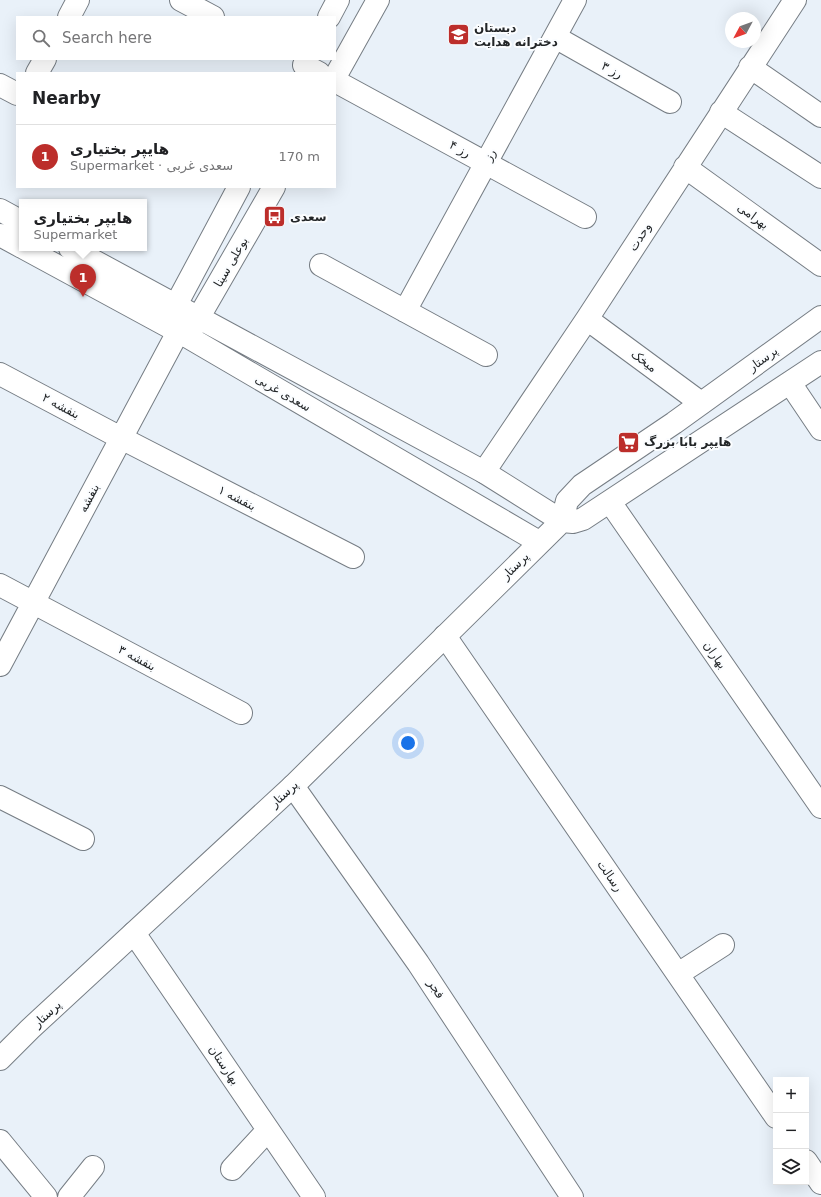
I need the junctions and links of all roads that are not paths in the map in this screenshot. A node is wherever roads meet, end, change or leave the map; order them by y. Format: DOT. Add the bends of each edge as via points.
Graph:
graph roads {
  1 [pos="78,0"];
  2 [pos="182,0"];
  3 [pos="338,0"];
  4 [pos="378,0"];
  5 [pos="575,0"];
  6 [pos="795,0"];
  7 [pos="69,16"];
  8 [pos="211,16"];
  9 [pos="330,16"];
  10 [pos="555,37"];
  11 [pos="44,60"];
  12 [pos="750,67"];
  13 [pos="38,72"];
  14 [pos="336,75"];
  15 [pos="336,82"];
  16 [pos="0,85"];
  17 [pos="16,93"];
  18 [pos="670,102"];
  19 [pos="721,112"];
  20 [pos="821,116"];
  21 [pos="486,163"];
  22 [pos="685,167"];
  23 [pos="821,177"];
  24 [pos="238,188"];
  25 [pos="273,188"];
  26 [pos="0,210"];
  27 [pos="585,217"];
  28 [pos="19,220"];
  29 [pos="0,235"];
  30 [pos="19,246"];
  31 [pos="29,251"];
  32 [pos="75,251"];
  33 [pos="321,265"];
  34 [pos="821,265"];
  35 [pos="176,306"];
  36 [pos="405,311"];
  37 [pos="199,317"];
  38 [pos="821,317"];
  39 [pos="587,319"];
  40 [pos="177,331"];
  41 [pos="486,355"];
  42 [pos="821,362"];
  43 [pos="0,374"];
  44 [pos="790,383"];
  45 [pos="701,403"];
  46 [pos="821,429"];
  47 [pos="121,438"];
  48 [pos="484,472"];
  49 [pos="610,502"];
  50 [pos="562,521"];
  51 [pos="539,542"];
  52 [pos="353,557"];
  53 [pos="0,585"];
  54 [pos="33,603"];
  55 [pos="445,636"];
  56 [pos="0,665"];
  57 [pos="241,713"];
  58 [pos="293,786"];
  59 [pos="0,797"];
  60 [pos="821,807"];
  61 [pos="83,839"];
  62 [pos="134,933"];
  63 [pos="723,945"];
  64 [pos="678,974"];
  65 [pos="0,1059"];
  66 [pos="773,1113"];
  67 [pos="268,1130"];
  68 [pos="0,1141"];
  69 [pos="809,1165"];
  70 [pos="93,1167"];
  71 [pos="232,1169"];
  72 [pos="821,1182"];
  73 [pos="46,1197"];
  74 [pos="69,1197"];
  75 [pos="314,1197"];
  76 [pos="572,1197"];
  1 -- 7 [label="street"];
  2 -- 8 [label="street"];
  3 -- 9 [label="street"];
  4 -- 14 [label="street"];
  5 -- 10 [label="street, رز"];
  6 -- 12 [label="street, وحدت"];
  10 -- 18 [label="street, رز ۳"];
  10 -- 21 [label="street, رز"];
  11 -- 13 [label="street"];
  12 -- 19 [label="street, وحدت"];
  12 -- 20 [label="street"];
  15 -- 21 [label="street, رز ۴"];
  16 -- 17 [label="street"];
  19 -- 22 [label="street, وحدت"];
  19 -- 23 [label="street"];
  21 -- 27 [label="street, رز ۴"];
  21 -- 36 [label="street, رز"];
  22 -- 34 [label="street, بهرامی"];
  22 -- 39 [label="street, وحدت"];
  24 -- 35 [label="street"];
  25 -- 37 [label="street, بوعلی سینا"];
  26 -- 28 [label="street"];
  29 -- 30 [label="street, سعدی غربی"];
  31 -- 40 [label="street, سعدی غربی"];
  32 -- 35 [label="street"];
  33 -- 36 [label="street"];
  35 -- 37 [label="street"];
  35 -- 40 [label="street"];
  36 -- 41 [label="street"];
  37 -- 40 [label="street, بوعلی سینا"];
  37 -- 48 [label="street"];
  38 -- 45 [label="street, پرستار"];
  39 -- 45 [label="street, میخک"];
  39 -- 48 [label="street, وحدت"];
  40 -- 47 [label="street, بنفشه"];
  40 -- 51 [label="street, سعدی غربی"];
  42 -- 44 [label="street"];
  43 -- 47 [label="street, بنفشه ۲"];
  44 -- 46 [label="street"];
  44 -- 49 [label="street"];
  45 -- 50 [label="street, پرستار" via="582,484 567,501"];
  47 -- 52 [label="street, بنفشه ۱"];
  47 -- 54 [label="street, بنفشه"];
  48 -- 50 [label="street"];
  49 -- 50 [label="street" via="583,519 573,522"];
  49 -- 60 [label="street, بهاران"];
  50 -- 51 [label="street, پرستار"];
  51 -- 55 [label="street, پرستار"];
  53 -- 54 [label="street, بنفشه ۳"];
  54 -- 56 [label="street, بنفشه"];
  54 -- 57 [label="street, بنفشه ۳"];
  55 -- 58 [label="street, پرستار"];
  55 -- 64 [label="street, رسالت"];
  58 -- 62 [label="street, پرستار"];
  58 -- 76 [label="street, فجر" via="418,962"];
  59 -- 61 [label="street"];
  62 -- 65 [label="street, پرستار"];
  62 -- 67 [label="street, بهارستان"];
  63 -- 64 [label="street"];
  64 -- 66 [label="street, رسالت"];
  67 -- 71 [label="street"];
  67 -- 75 [label="street, بهارستان"];
  68 -- 73 [label="street"];
  69 -- 72 [label="street"];
  70 -- 74 [label="street"];
}
